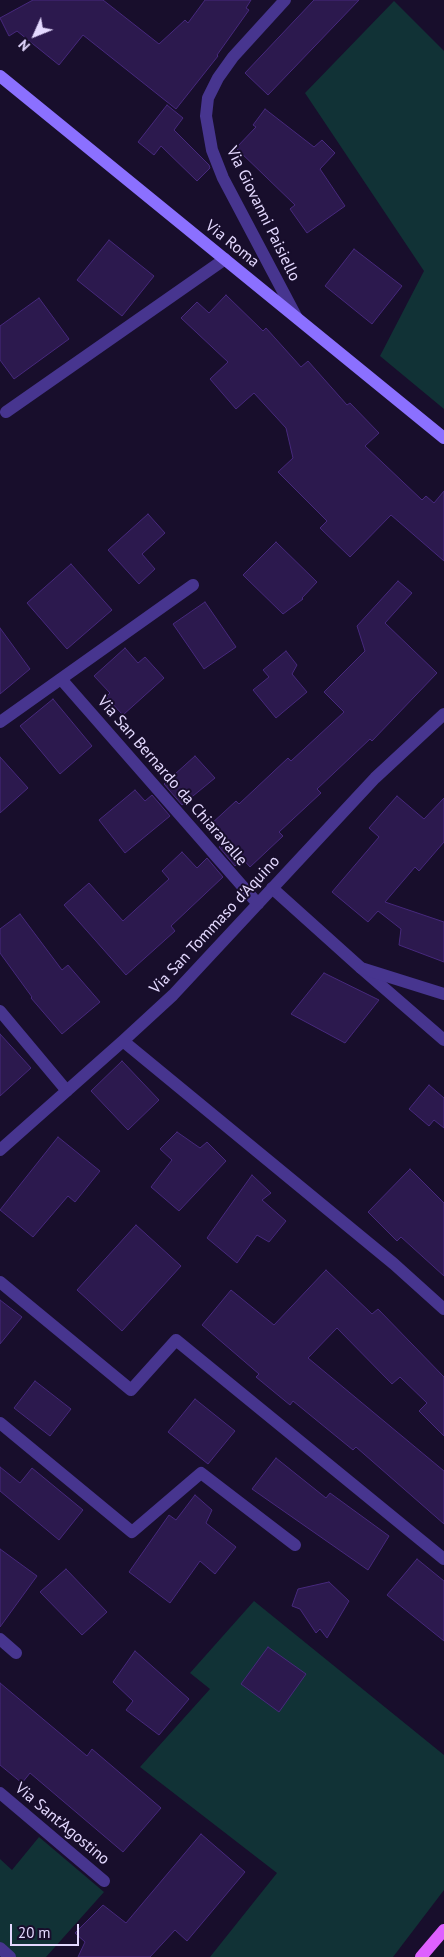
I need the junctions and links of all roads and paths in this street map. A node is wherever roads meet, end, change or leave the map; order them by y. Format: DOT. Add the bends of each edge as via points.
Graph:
graph roads {
  1 [pos="285,0"];
  2 [pos="0,76"];
  3 [pos="225,259"];
  4 [pos="297,318"];
  5 [pos="6,412"];
  6 [pos="444,438"];
  7 [pos="193,585"];
  8 [pos="61,679"];
  9 [pos="444,714"];
  10 [pos="0,722"];
  11 [pos="272,888"];
  12 [pos="258,904"];
  13 [pos="361,968"];
  14 [pos="444,994"];
  15 [pos="0,1011"];
  16 [pos="444,1040"];
  17 [pos="123,1041"];
  18 [pos="67,1091"];
  19 [pos="0,1150"];
  20 [pos="0,1282"];
  21 [pos="444,1308"];
  22 [pos="0,1423"];
  23 [pos="295,1545"];
  24 [pos="444,1559"];
  25 [pos="0,1639"];
  26 [pos="16,1653"];
  27 [pos="0,1793"];
  28 [pos="104,1881"];
  29 [pos="444,1930"];
  30 [pos="0,1948"];
  31 [pos="10,1957"];
  32 [pos="421,1957"];
  1 -- 4 [label="street, Via Giovanni Paisiello" via="218,78 208,98 206,116 212,150 223,178"];
  2 -- 3 [label="street, Via Roma"];
  3 -- 4 [label="street, Via Roma"];
  3 -- 5 [label="street"];
  4 -- 6 [label="street, Via Roma"];
  7 -- 8 [label="street"];
  8 -- 10 [label="street"];
  8 -- 12 [label="street, Via San Bernardo da Chiaravalle"];
  9 -- 11 [label="street, Via San Tommaso d'Aquino" via="375,778"];
  11 -- 12 [label="street, Via San Tommaso d'Aquino"];
  11 -- 13 [label="street"];
  12 -- 17 [label="street, Via San Tommaso d'Aquino" via="173,995"];
  13 -- 14 [label="street"];
  13 -- 16 [label="street"];
  15 -- 18 [label="street"];
  17 -- 18 [label="street, Via San Tommaso d'Aquino"];
  17 -- 21 [label="street"];
  18 -- 19 [label="street, Via San Tommaso d'Aquino"];
  20 -- 24 [label="street" via="131,1390 176,1340"];
  22 -- 23 [label="street" via="132,1532 201,1473"];
  25 -- 26 [label="street"];
  27 -- 28 [label="street, Via Sant'Agostino"];
  29 -- 32 [label="main road"];
  30 -- 31 [label="street"];
}
